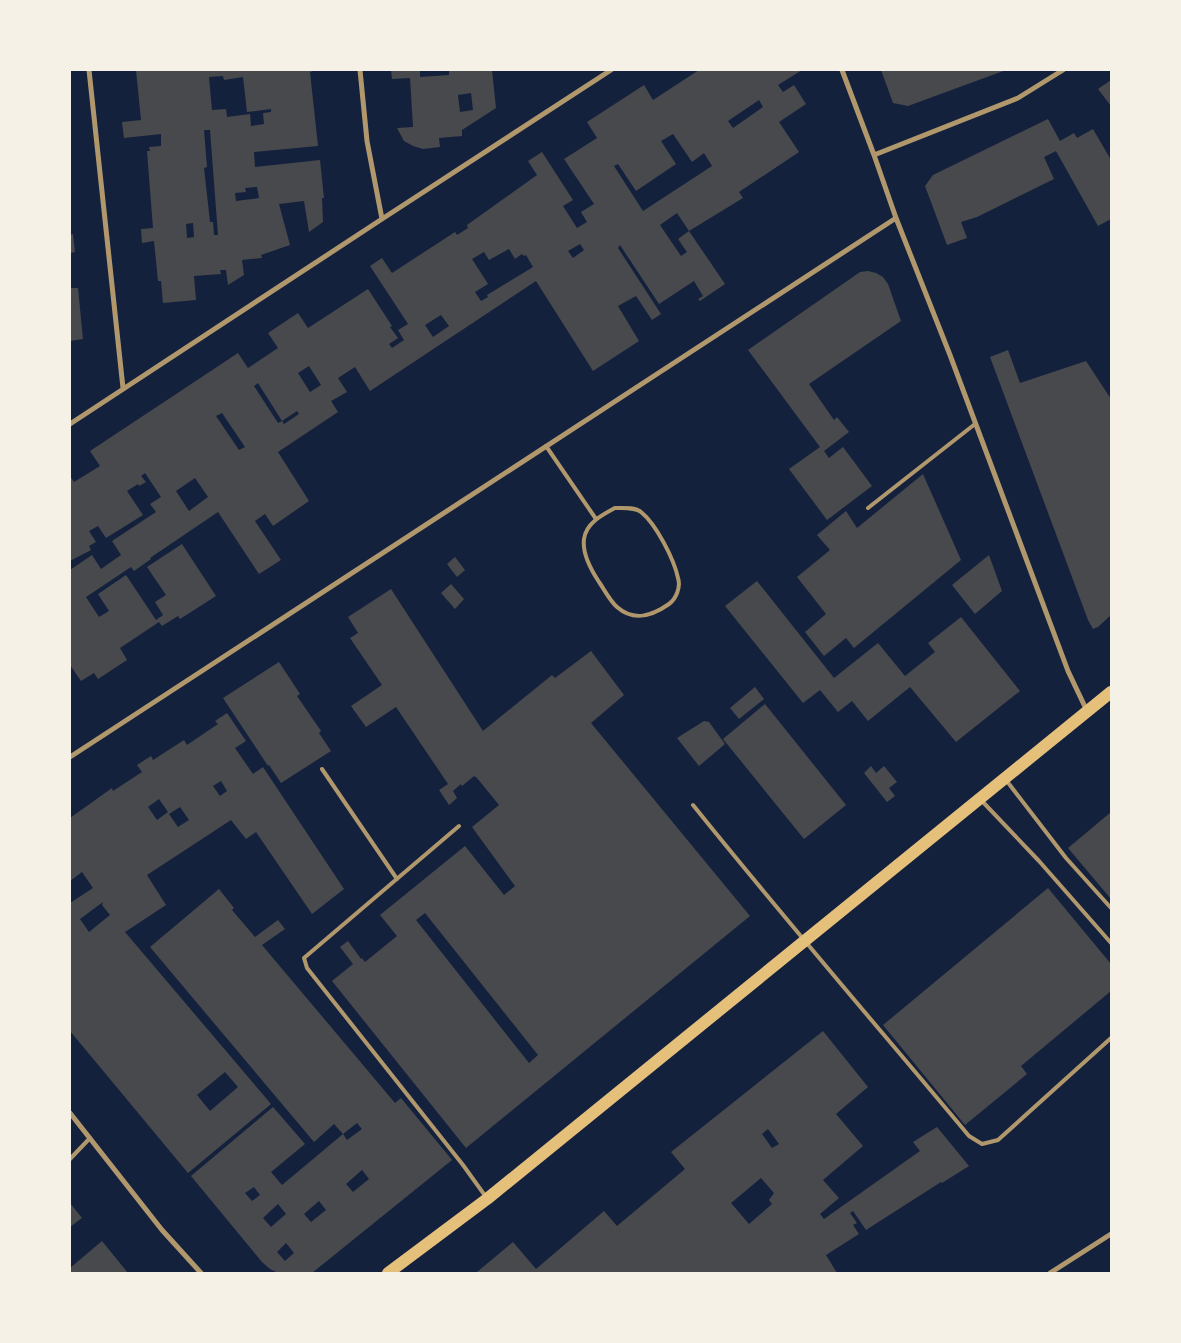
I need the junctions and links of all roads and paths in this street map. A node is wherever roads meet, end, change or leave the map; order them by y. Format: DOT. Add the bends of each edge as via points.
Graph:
graph roads {
  1 [pos="88,70"];
  2 [pos="360,70"];
  3 [pos="611,70"];
  4 [pos="842,70"];
  5 [pos="1063,70"];
  6 [pos="874,155"];
  7 [pos="382,218"];
  8 [pos="896,218"];
  9 [pos="123,388"];
  10 [pos="70,424"];
  11 [pos="975,424"];
  12 [pos="546,446"];
  13 [pos="868,508"];
  14 [pos="596,519"];
  15 [pos="1111,692"];
  16 [pos="1088,712"];
  17 [pos="70,757"];
  18 [pos="322,769"];
  19 [pos="1005,778"];
  20 [pos="979,799"];
  21 [pos="693,805"];
  22 [pos="459,826"];
  23 [pos="397,879"];
  24 [pos="1111,908"];
  25 [pos="804,942"];
  26 [pos="1111,943"];
  27 [pos="1111,1038"];
  28 [pos="70,1113"];
  29 [pos="90,1138"];
  30 [pos="70,1158"];
  31 [pos="487,1199"];
  32 [pos="1111,1234"];
  33 [pos="201,1273"];
  34 [pos="388,1273"];
  35 [pos="1050,1273"];
  1 -- 9 [label="street"];
  2 -- 7 [label="street" via="367,141"];
  3 -- 7 [label="street"];
  4 -- 6 [label="street"];
  5 -- 6 [label="street" via="1018,98"];
  6 -- 8 [label="street"];
  7 -- 9 [label="street"];
  8 -- 11 [label="street"];
  8 -- 12 [label="street"];
  9 -- 10 [label="street"];
  11 -- 13 [label="lane"];
  11 -- 16 [label="street" via="1068,671"];
  12 -- 14 [label="lane"];
  12 -- 17 [label="street"];
  14 -- 14 [label="lane" via="584,538 585,554 616,607 644,617 672,602 680,584 675,565 658,532 640,511 615,508"];
  15 -- 16 [label="main road"];
  16 -- 19 [label="main road"];
  18 -- 23 [label="lane"];
  19 -- 20 [label="main road"];
  19 -- 24 [label="lane" via="1066,858"];
  20 -- 25 [label="main road"];
  20 -- 26 [label="lane"];
  21 -- 25 [label="lane"];
  22 -- 23 [label="lane"];
  23 -- 31 [label="lane" via="307,954 305,962"];
  25 -- 27 [label="lane" via="969,1136 982,1144 998,1140"];
  25 -- 31 [label="main road"];
  28 -- 29 [label="street"];
  29 -- 30 [label="lane"];
  29 -- 33 [label="street" via="162,1230"];
  31 -- 34 [label="main road"];
  32 -- 35 [label="street"];
}
